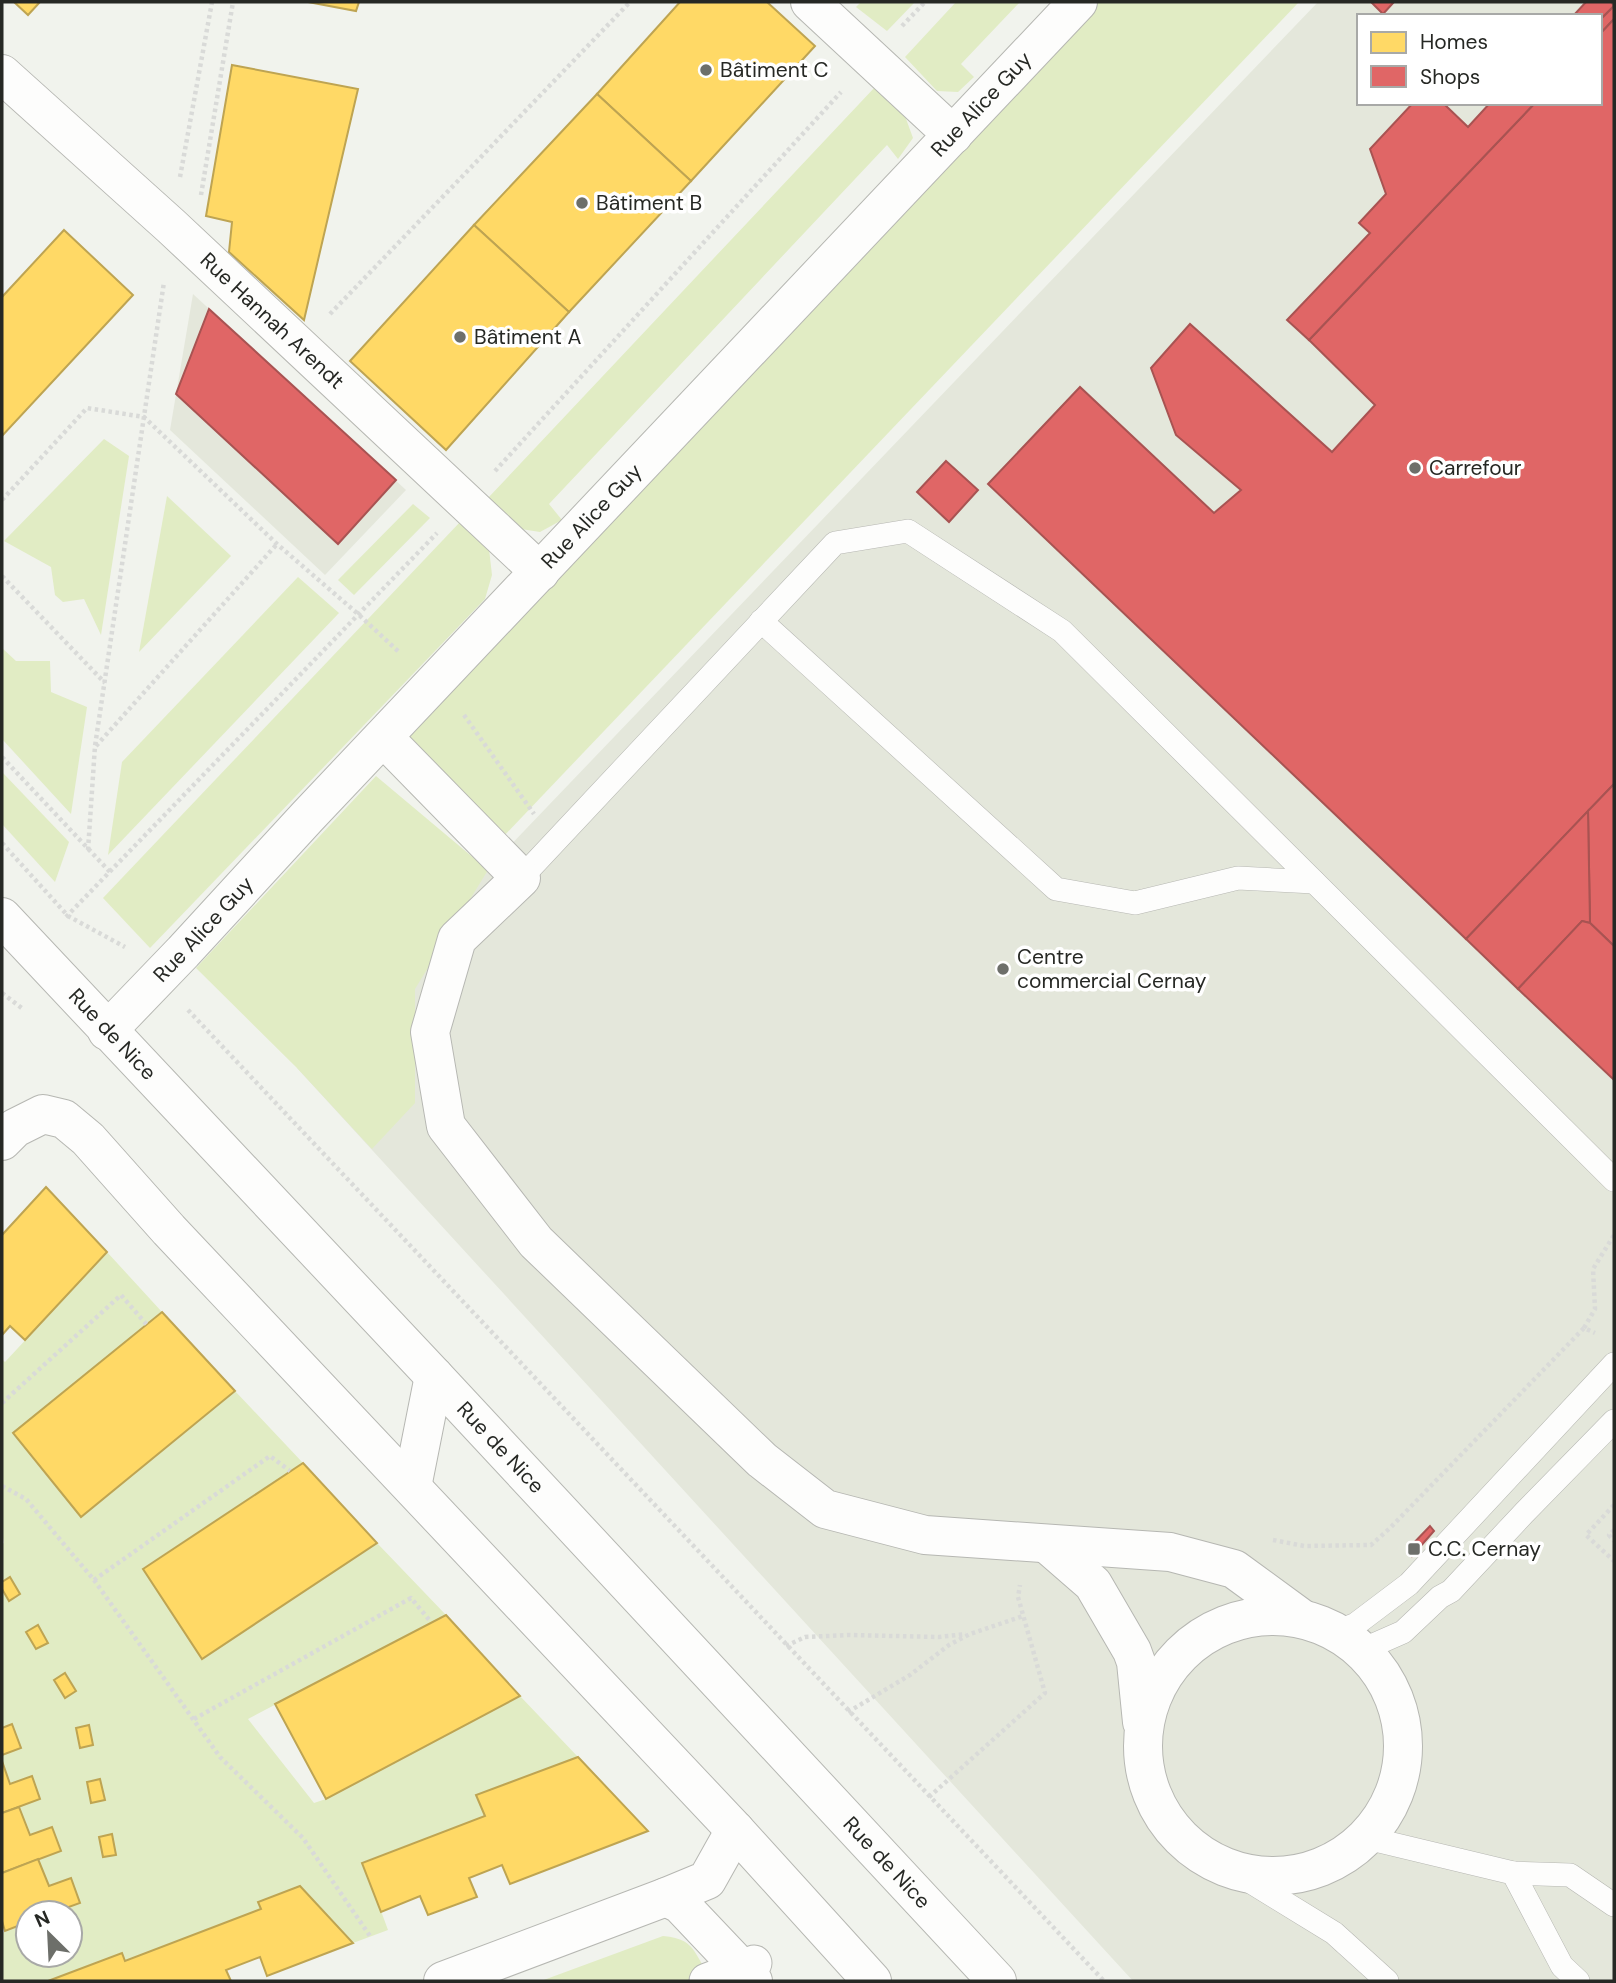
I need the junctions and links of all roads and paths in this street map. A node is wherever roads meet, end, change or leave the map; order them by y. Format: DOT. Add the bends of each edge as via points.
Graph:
graph roads {
  1 [pos="212,2"];
  2 [pos="233,2"];
  3 [pos="630,2"];
  4 [pos="810,2"];
  5 [pos="925,2"];
  6 [pos="1078,2"];
  7 [pos="871,58"];
  8 [pos="2,74"];
  9 [pos="953,135"];
  10 [pos="171,226"];
  11 [pos="299,346"];
  12 [pos="144,417"];
  13 [pos="2,500"];
  14 [pos="466,503"];
  15 [pos="277,544"];
  16 [pos="540,572"];
  17 [pos="2,576"];
  18 [pos="358,614"];
  19 [pos="761,621"];
  20 [pos="105,683"];
  21 [pos="434,685"];
  22 [pos="384,738"];
  23 [pos="96,746"];
  24 [pos="2,757"];
  25 [pos="554,842"];
  26 [pos="2,843"];
  27 [pos="88,850"];
  28 [pos="110,872"];
  29 [pos="521,878"];
  30 [pos="1314,881"];
  31 [pos="68,916"];
  32 [pos="2,918"];
  33 [pos="158,978"];
  34 [pos="107,1031"];
  35 [pos="2,1141"];
  36 [pos="1614,1180"];
  37 [pos="1614,1235"];
  38 [pos="147,1325"];
  39 [pos="1584,1328"];
  40 [pos="1614,1364"];
  41 [pos="434,1376"];
  42 [pos="2,1403"];
  43 [pos="1614,1422"];
  44 [pos="290,1472"];
  45 [pos="2,1486"];
  46 [pos="412,1487"];
  47 [pos="1614,1505"];
  48 [pos="1614,1530"];
  49 [pos="1614,1541"];
  50 [pos="1046,1544"];
  51 [pos="1614,1562"];
  52 [pos="94,1580"];
  53 [pos="1023,1616"];
  54 [pos="1301,1618"];
  55 [pos="431,1622"];
  56 [pos="970,1634"];
  57 [pos="1350,1641"];
  58 [pos="786,1646"];
  59 [pos="848,1712"];
  60 [pos="194,1719"];
  61 [pos="1143,1732"];
  62 [pos="734,1830"];
  63 [pos="1367,1838"];
  64 [pos="1233,1871"];
  65 [pos="1513,1873"];
  66 [pos="666,1897"];
  67 [pos="1614,1905"];
  68 [pos="370,1936"];
  69 [pos="738,1974"];
  70 [pos="443,1981"];
  71 [pos="872,1981"];
  72 [pos="997,1981"];
  73 [pos="1104,1981"];
  74 [pos="1387,1981"];
  75 [pos="1578,1981"];
  1 -- 10 [label="path"];
  2 -- 10 [label="path" via="198,217"];
  3 -- 11 [label="path"];
  4 -- 7 [label="street"];
  5 -- 7 [label="path"];
  6 -- 9 [label="street, Rue Alice Guy"];
  7 -- 9 [label="street"];
  7 -- 14 [label="path"];
  8 -- 10 [label="street, Rue Hannah Arendt"];
  9 -- 16 [label="street, Rue Alice Guy"];
  10 -- 11 [label="street, Rue Hannah Arendt"];
  10 -- 12 [label="path"];
  11 -- 14 [label="street, Rue Hannah Arendt"];
  12 -- 13 [label="path" via="87,408"];
  12 -- 15 [label="path"];
  12 -- 20 [label="path"];
  14 -- 16 [label="street, Rue Hannah Arendt"];
  14 -- 18 [label="path"];
  15 -- 18 [label="path"];
  15 -- 23 [label="path"];
  16 -- 21 [label="street, Rue Alice Guy"];
  17 -- 20 [label="path"];
  18 -- 21 [label="path"];
  18 -- 28 [label="path"];
  19 -- 25 [label="lane"];
  19 -- 30 [label="lane" via="1056,890 1135,903 1238,878"];
  19 -- 30 [label="lane" via="835,543 908,531 1062,631"];
  20 -- 23 [label="path"];
  21 -- 22 [label="street, Rue Alice Guy"];
  21 -- 25 [label="path" via="466,717"];
  22 -- 29 [label="street"];
  22 -- 33 [label="street, Rue Alice Guy"];
  23 -- 27 [label="path"];
  24 -- 27 [label="path"];
  25 -- 29 [label="lane"];
  26 -- 31 [label="path"];
  27 -- 28 [label="path"];
  28 -- 31 [label="path"];
  29 -- 50 [label="street" via="457,939 429,1032 446,1126 536,1242 762,1460 825,1509 925,1535"];
  30 -- 36 [label="lane"];
  31 -- 33 [label="path" via="130,950"];
  32 -- 34 [label="street, Rue de Nice"];
  33 -- 34 [label="street, Rue Alice Guy"];
  33 -- 58 [label="path"];
  34 -- 41 [label="street, Rue de Nice"];
  35 -- 46 [label="street" via="15,1128 43,1114 64,1119 88,1139"];
  37 -- 39 [label="path" via="1593,1269 1595,1309"];
  38 -- 42 [label="path" via="121,1295"];
  40 -- 57 [label="lane" via="1409,1584 1356,1624"];
  41 -- 46 [label="street"];
  41 -- 72 [label="street, Rue de Nice"];
  43 -- 57 [label="lane" via="1451,1591 1403,1633"];
  44 -- 52 [label="path" via="270,1456"];
  45 -- 52 [label="path" via="26,1499"];
  46 -- 62 [label="street"];
  47 -- 51 [label="path" via="1586,1535"];
  48 -- 49 [label="path" via="1609,1535"];
  50 -- 54 [label="street" via="1170,1552 1234,1569"];
  50 -- 61 [label="street" via="1093,1584 1132,1651"];
  52 -- 60 [label="path"];
  53 -- 56 [label="path"];
  54 -- 57 [label="street"];
  54 -- 61 [label="street" via="1265,1616 1229,1623 1197,1640 1170,1665 1152,1697"];
  55 -- 60 [label="path" via="411,1598"];
  56 -- 58 [label="path" via="849,1634 804,1637"];
  56 -- 59 [label="path"];
  57 -- 63 [label="street" via="1384,1676 1399,1709 1404,1743 1401,1777 1388,1810"];
  58 -- 59 [label="path"];
  59 -- 73 [label="path"];
  60 -- 68 [label="path" via="220,1757 303,1838"];
  61 -- 64 [label="street" via="1146,1777 1163,1817 1193,1850"];
  62 -- 66 [label="street" via="707,1880"];
  62 -- 71 [label="street"];
  63 -- 64 [label="street" via="1339,1860 1305,1873 1269,1877"];
  63 -- 65 [label="lane"];
  64 -- 74 [label="lane" via="1334,1933"];
  65 -- 67 [label="lane" via="1570,1875"];
  65 -- 75 [label="lane" via="1562,1966"];
  66 -- 69 [label="street" via="680,1904"];
  66 -- 70 [label="street"];
}
